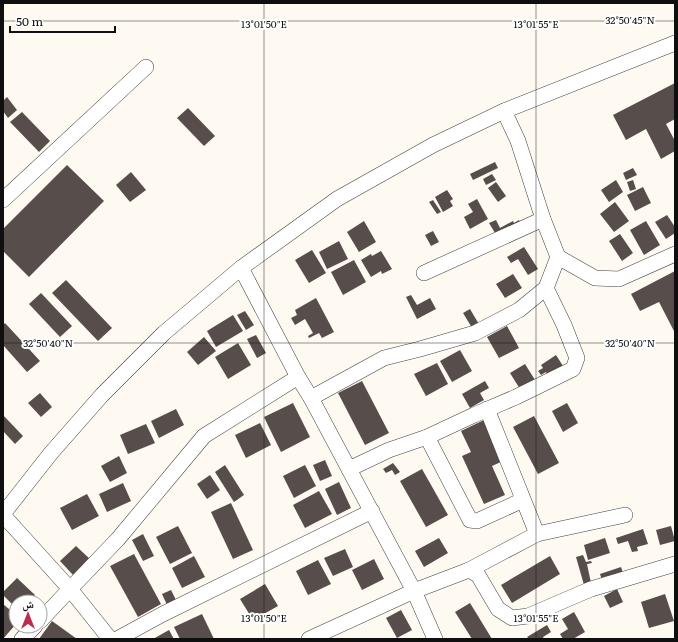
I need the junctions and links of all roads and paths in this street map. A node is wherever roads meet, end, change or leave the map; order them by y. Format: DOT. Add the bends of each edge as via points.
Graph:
graph roads {
  1 [pos="675,44"];
  2 [pos="146,67"];
  3 [pos="504,111"];
  4 [pos="3,200"];
  5 [pos="543,219"];
  6 [pos="675,254"];
  7 [pos="558,257"];
  8 [pos="241,268"];
  9 [pos="424,273"];
  10 [pos="546,288"];
  11 [pos="298,377"];
  12 [pos="311,398"];
  13 [pos="487,409"];
  14 [pos="427,437"];
  15 [pos="349,469"];
  16 [pos="523,500"];
  17 [pos="372,511"];
  18 [pos="3,515"];
  19 [pos="625,515"];
  20 [pos="537,534"];
  21 [pos="675,564"];
  22 [pos="469,570"];
  23 [pos="70,589"];
  24 [pos="414,590"];
  25 [pos="48,612"];
  26 [pos="110,639"];
  27 [pos="117,639"];
  28 [pos="309,639"];
  29 [pos="435,639"];
  1 -- 3 [label="street"];
  2 -- 4 [label="street"];
  3 -- 5 [label="street" via="518,141"];
  3 -- 8 [label="street" via="433,145 337,198"];
  5 -- 7 [label="street"];
  5 -- 9 [label="street"];
  6 -- 7 [label="street" via="619,279 595,278"];
  7 -- 10 [label="street"];
  8 -- 11 [label="street"];
  8 -- 18 [label="street" via="164,333 102,394 51,453"];
  10 -- 12 [label="street" via="519,310 475,333 384,358"];
  10 -- 13 [label="street" via="577,358 573,369"];
  11 -- 12 [label="street"];
  11 -- 23 [label="street" via="204,436 118,539"];
  12 -- 15 [label="street"];
  13 -- 14 [label="street"];
  13 -- 16 [label="street"];
  14 -- 15 [label="street" via="389,450"];
  14 -- 16 [label="street" via="470,520 478,521"];
  15 -- 17 [label="street"];
  16 -- 20 [label="street"];
  17 -- 24 [label="street"];
  17 -- 27 [label="street"];
  18 -- 23 [label="street"];
  19 -- 20 [label="street"];
  20 -- 22 [label="street"];
  21 -- 22 [label="street" via="591,589 528,616 512,618 498,609 478,575"];
  22 -- 24 [label="street"];
  23 -- 25 [label="street"];
  23 -- 26 [label="street"];
  24 -- 28 [label="street"];
  24 -- 29 [label="street"];
}
